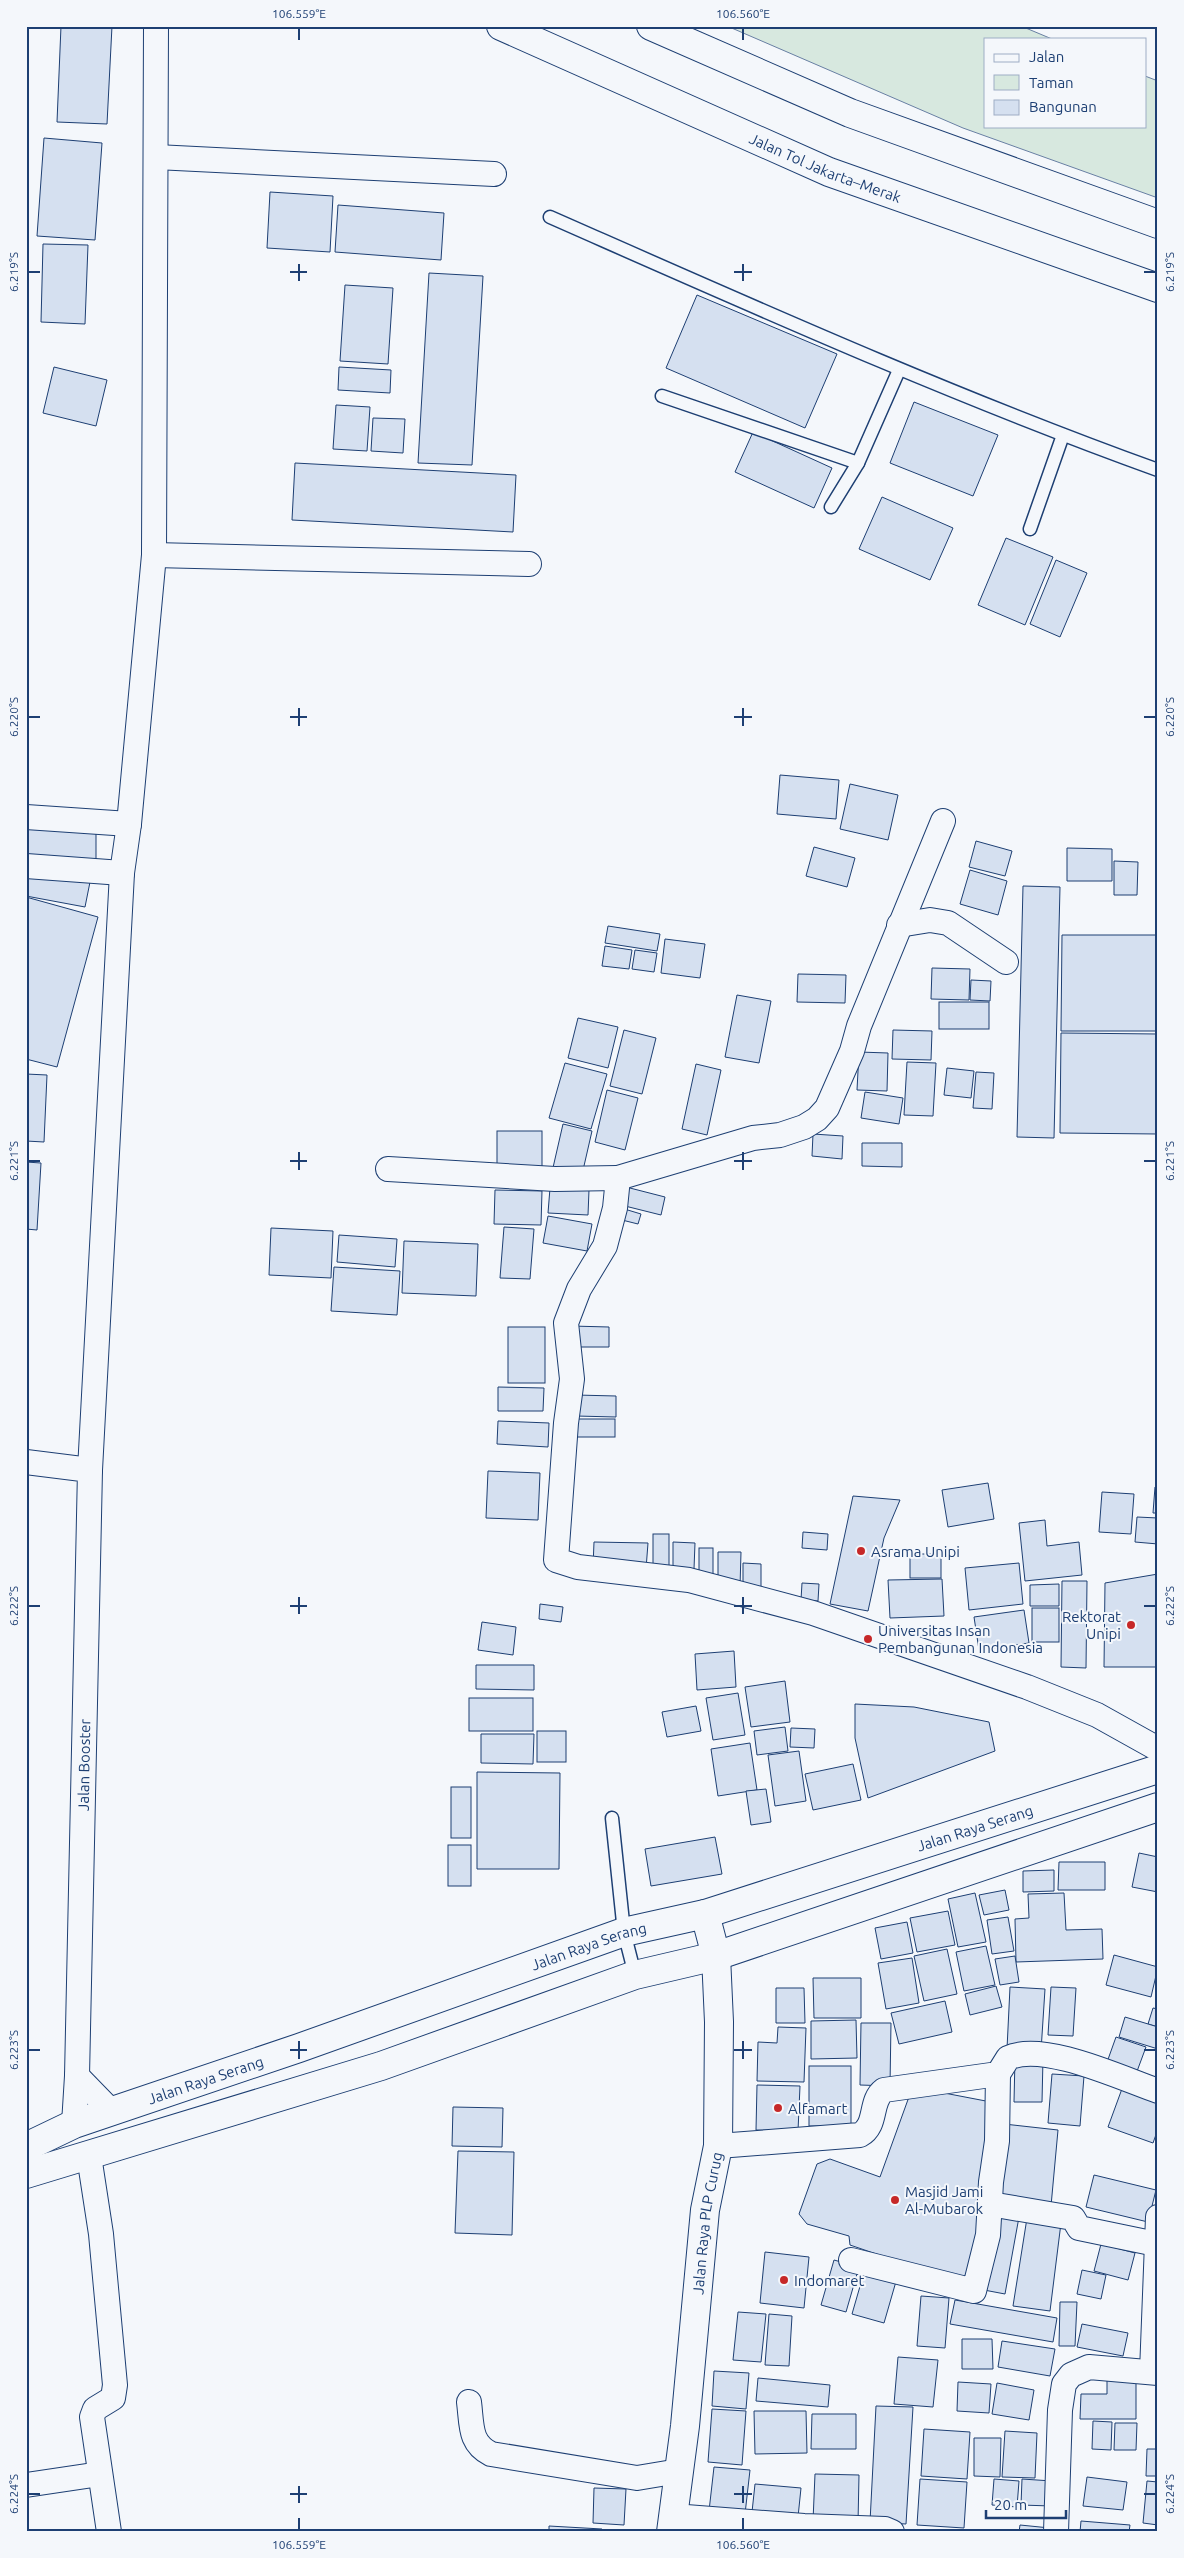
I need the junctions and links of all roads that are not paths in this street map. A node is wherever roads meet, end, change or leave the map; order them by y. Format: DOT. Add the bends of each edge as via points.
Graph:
graph roads {
  1 [pos="156,26"];
  2 [pos="502,26"];
  3 [pos="651,26"];
  4 [pos="156,157"];
  5 [pos="494,174"];
  6 [pos="550,217"];
  7 [pos="1158,224"];
  8 [pos="1158,288"];
  9 [pos="899,370"];
  10 [pos="662,396"];
  11 [pos="1063,436"];
  12 [pos="858,464"];
  13 [pos="1158,470"];
  14 [pos="831,508"];
  15 [pos="1030,529"];
  16 [pos="154,555"];
  17 [pos="529,564"];
  18 [pos="26,817"];
  19 [pos="943,821"];
  20 [pos="129,824"];
  21 [pos="26,866"];
  22 [pos="122,873"];
  23 [pos="899,925"];
  24 [pos="1006,962"];
  25 [pos="388,1169"];
  26 [pos="618,1178"];
  27 [pos="26,1462"];
  28 [pos="90,1470"];
  29 [pos="1158,1749"];
  30 [pos="1158,1769"];
  31 [pos="1158,1807"];
  32 [pos="612,1818"];
  33 [pos="704,1914"];
  34 [pos="624,1932"];
  35 [pos="716,1956"];
  36 [pos="635,1975"];
  37 [pos="998,2074"];
  38 [pos="77,2076"];
  39 [pos="1158,2091"];
  40 [pos="111,2111"];
  41 [pos="74,2124"];
  42 [pos="718,2146"];
  43 [pos="26,2147"];
  44 [pos="89,2156"];
  45 [pos="26,2174"];
  46 [pos="990,2204"];
  47 [pos="1158,2216"];
  48 [pos="1156,2244"];
  49 [pos="851,2260"];
  50 [pos="1155,2372"];
  51 [pos="469,2402"];
  52 [pos="679,2471"];
  53 [pos="100,2474"];
  54 [pos="26,2485"];
  55 [pos="672,2524"];
  56 [pos="109,2532"];
  57 [pos="892,2532"];
  58 [pos="1056,2532"];
  1 -- 4 [label="street, Jalan Booster"];
  2 -- 8 [label="main road, Jalan Tol Jakarta–Merak" via="829,172"];
  3 -- 7 [label="main road" via="850,113"];
  4 -- 5 [label="street"];
  4 -- 16 [label="street, Jalan Booster"];
  6 -- 9 [label="lane"];
  9 -- 11 [label="lane"];
  9 -- 12 [label="lane"];
  10 -- 12 [label="lane"];
  11 -- 13 [label="lane"];
  11 -- 15 [label="lane"];
  12 -- 14 [label="lane"];
  16 -- 17 [label="street"];
  16 -- 20 [label="street, Jalan Booster"];
  18 -- 20 [label="street"];
  19 -- 23 [label="street"];
  20 -- 22 [label="street, Jalan Booster"];
  21 -- 22 [label="street"];
  22 -- 28 [label="street, Jalan Booster"];
  23 -- 24 [label="street" via="930,920 948,924"];
  23 -- 26 [label="street" via="852,1052 827,1108 817,1118 792,1133 753,1138"];
  25 -- 26 [label="street" via="555,1179"];
  26 -- 29 [label="street" via="615,1208 605,1246 579,1289 566,1323 572,1379 556,1560 578,1567 689,1580 813,1613 1027,1686 1097,1715"];
  27 -- 28 [label="street"];
  28 -- 38 [label="street, Jalan Booster"];
  30 -- 33 [label="main road, Jalan Raya Serang"];
  31 -- 35 [label="main road"];
  32 -- 34 [label="lane"];
  33 -- 34 [label="main road, Jalan Raya Serang"];
  33 -- 35 [label="main road, Jalan Raya PLP Curug"];
  34 -- 36 [label="lane"];
  34 -- 40 [label="main road, Jalan Raya Serang" via="368,2024"];
  35 -- 36 [label="main road"];
  35 -- 42 [label="main road, Jalan Raya PLP Curug"];
  36 -- 44 [label="main road" via="381,2066"];
  37 -- 39 [label="street" via="1013,2056 1043,2055 1074,2060"];
  37 -- 42 [label="street" via="884,2090 877,2097 869,2127 860,2135"];
  37 -- 46 [label="street" via="997,2141"];
  38 -- 40 [label="street"];
  38 -- 41 [label="street, Jalan Booster"];
  40 -- 41 [label="main road, Jalan Raya Serang"];
  41 -- 43 [label="main road, Jalan Raya Serang"];
  42 -- 52 [label="main road, Jalan Raya PLP Curug" via="705,2210"];
  44 -- 45 [label="main road"];
  44 -- 53 [label="street" via="101,2234 115,2385 113,2398 95,2409 92,2417"];
  46 -- 48 [label="street" via="1073,2218 1079,2228"];
  46 -- 49 [label="street" via="988,2235 974,2291"];
  47 -- 48 [label="street"];
  48 -- 50 [label="street"];
  50 -- 58 [label="street" via="1089,2367 1070,2375 1064,2384 1060,2410"];
  51 -- 52 [label="street" via="474,2438 479,2448 491,2454 637,2478"];
  52 -- 55 [label="main road, Jalan Raya PLP Curug"];
  53 -- 54 [label="street"];
  53 -- 56 [label="street"];
  55 -- 57 [label="street" via="804,2526 885,2529"];
}
